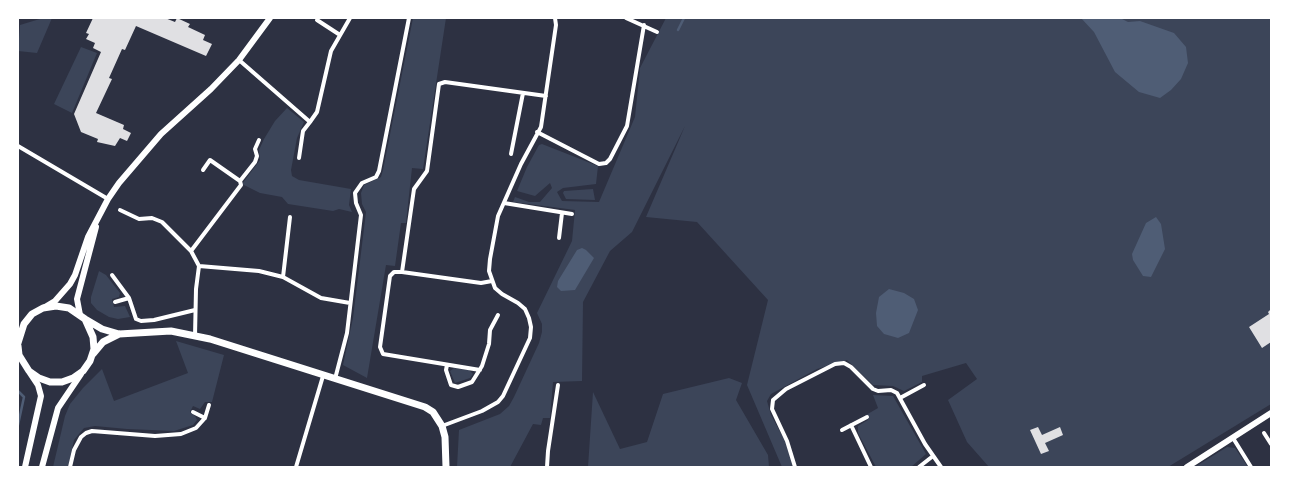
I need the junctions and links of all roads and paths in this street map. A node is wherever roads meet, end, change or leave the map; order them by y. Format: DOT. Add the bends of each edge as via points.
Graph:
graph roads {
  1 [pos="270,18"];
  2 [pos="350,18"];
  3 [pos="409,18"];
  4 [pos="555,18"];
  5 [pos="626,18"];
  6 [pos="317,20"];
  7 [pos="644,25"];
  8 [pos="657,32"];
  9 [pos="340,35"];
  10 [pos="239,60"];
  11 [pos="523,93"];
  12 [pos="546,96"];
  13 [pos="310,122"];
  14 [pos="537,132"];
  15 [pos="259,140"];
  16 [pos="18,146"];
  17 [pos="511,154"];
  18 [pos="298,158"];
  19 [pos="203,170"];
  20 [pos="240,181"];
  21 [pos="108,199"];
  22 [pos="504,203"];
  23 [pos="120,210"];
  24 [pos="562,213"];
  25 [pos="572,214"];
  26 [pos="290,217"];
  27 [pos="98,220"];
  28 [pos="559,238"];
  29 [pos="191,251"];
  30 [pos="199,266"];
  31 [pos="402,272"];
  32 [pos="112,275"];
  33 [pos="283,276"];
  34 [pos="492,281"];
  35 [pos="129,298"];
  36 [pos="115,302"];
  37 [pos="350,303"];
  38 [pos="44,308"];
  39 [pos="196,310"];
  40 [pos="498,315"];
  41 [pos="83,317"];
  42 [pos="21,325"];
  43 [pos="119,334"];
  44 [pos="195,336"];
  45 [pos="18,342"];
  46 [pos="18,346"];
  47 [pos="92,355"];
  48 [pos="21,363"];
  49 [pos="447,365"];
  50 [pos="480,370"];
  51 [pos="29,371"];
  52 [pos="83,371"];
  53 [pos="323,376"];
  54 [pos="335,379"];
  55 [pos="558,385"];
  56 [pos="924,385"];
  57 [pos="900,398"];
  58 [pos="210,405"];
  59 [pos="194,412"];
  60 [pos="1271,413"];
  61 [pos="867,417"];
  62 [pos="205,418"];
  63 [pos="850,425"];
  64 [pos="442,426"];
  65 [pos="842,430"];
  66 [pos="1264,433"];
  67 [pos="1233,438"];
  68 [pos="1271,444"];
  69 [pos="932,456"];
  70 [pos="25,467"];
  71 [pos="42,467"];
  72 [pos="70,467"];
  73 [pos="296,467"];
  74 [pos="446,467"];
  75 [pos="547,467"];
  76 [pos="795,467"];
  77 [pos="871,467"];
  78 [pos="919,467"];
  79 [pos="941,467"];
  80 [pos="1187,467"];
  81 [pos="1251,467"];
  1 -- 10 [label="street"];
  2 -- 9 [label="street"];
  3 -- 37 [label="street" via="379,171 376,177 362,183 355,193 361,215"];
  4 -- 12 [label="street"];
  5 -- 7 [label="street"];
  6 -- 9 [label="street"];
  7 -- 8 [label="street"];
  7 -- 14 [label="street" via="627,126 606,163 599,164"];
  9 -- 13 [label="street" via="328,58 317,112"];
  10 -- 13 [label="street"];
  10 -- 21 [label="street" via="161,134"];
  11 -- 12 [label="street"];
  11 -- 17 [label="street"];
  11 -- 31 [label="street" via="445,82 439,84 427,171 414,189"];
  12 -- 14 [label="street" via="541,127"];
  13 -- 18 [label="street" via="304,131"];
  14 -- 22 [label="street"];
  15 -- 20 [label="street" via="255,149 255,162"];
  16 -- 21 [label="street"];
  19 -- 20 [label="street" via="210,160"];
  20 -- 29 [label="street" via="241,185"];
  21 -- 27 [label="street"];
  22 -- 24 [label="street"];
  22 -- 34 [label="street" via="492,240 489,271"];
  23 -- 29 [label="street" via="139,219 152,218 162,222"];
  24 -- 25 [label="street"];
  24 -- 28 [label="street"];
  26 -- 33 [label="street"];
  27 -- 38 [label="street" via="88,237 70,284 56,301"];
  27 -- 41 [label="street" via="77,299"];
  29 -- 30 [label="street"];
  30 -- 33 [label="street" via="259,271"];
  30 -- 39 [label="street"];
  31 -- 34 [label="street" via="481,283"];
  31 -- 49 [label="street" via="394,272 390,276 380,351 387,356"];
  32 -- 35 [label="street"];
  33 -- 37 [label="street" via="321,298"];
  34 -- 64 [label="street" via="502,294 518,302 525,309 531,326 530,338 498,402 482,412"];
  35 -- 36 [label="street"];
  35 -- 39 [label="street" via="136,319 141,321"];
  37 -- 54 [label="street" via="347,333"];
  38 -- 41 [label="main road" via="69,308"];
  38 -- 42 [label="main road" via="32,314"];
  39 -- 44 [label="street"];
  40 -- 50 [label="street" via="490,330 489,344"];
  41 -- 43 [label="main road" via="102,329"];
  41 -- 47 [label="main road" via="93,337"];
  42 -- 45 [label="main road"];
  43 -- 44 [label="main road" via="171,331"];
  43 -- 47 [label="main road" via="103,342"];
  44 -- 53 [label="main road" via="229,344"];
  46 -- 48 [label="main road"];
  47 -- 52 [label="main road"];
  48 -- 51 [label="main road"];
  49 -- 50 [label="street"];
  49 -- 50 [label="street" via="451,385 454,387 472,382"];
  51 -- 52 [label="main road" via="50,382 62,382 74,378"];
  51 -- 70 [label="street" via="38,385 41,396"];
  52 -- 71 [label="street" via="58,408"];
  53 -- 54 [label="main road"];
  53 -- 73 [label="street"];
  54 -- 64 [label="main road" via="425,407 433,412"];
  55 -- 75 [label="street"];
  56 -- 57 [label="street"];
  57 -- 69 [label="street"];
  57 -- 76 [label="street" via="891,390 873,389 844,363 835,364 786,389 773,400 772,409 787,441"];
  58 -- 62 [label="street"];
  59 -- 62 [label="street"];
  60 -- 67 [label="street"];
  61 -- 63 [label="street"];
  62 -- 72 [label="street" via="196,428 181,434 156,436 92,431 86,433 74,450"];
  63 -- 65 [label="street"];
  63 -- 77 [label="street"];
  64 -- 74 [label="main road"];
  66 -- 68 [label="street"];
  67 -- 80 [label="street"];
  67 -- 81 [label="street"];
  69 -- 78 [label="street"];
  69 -- 79 [label="street"];
}
